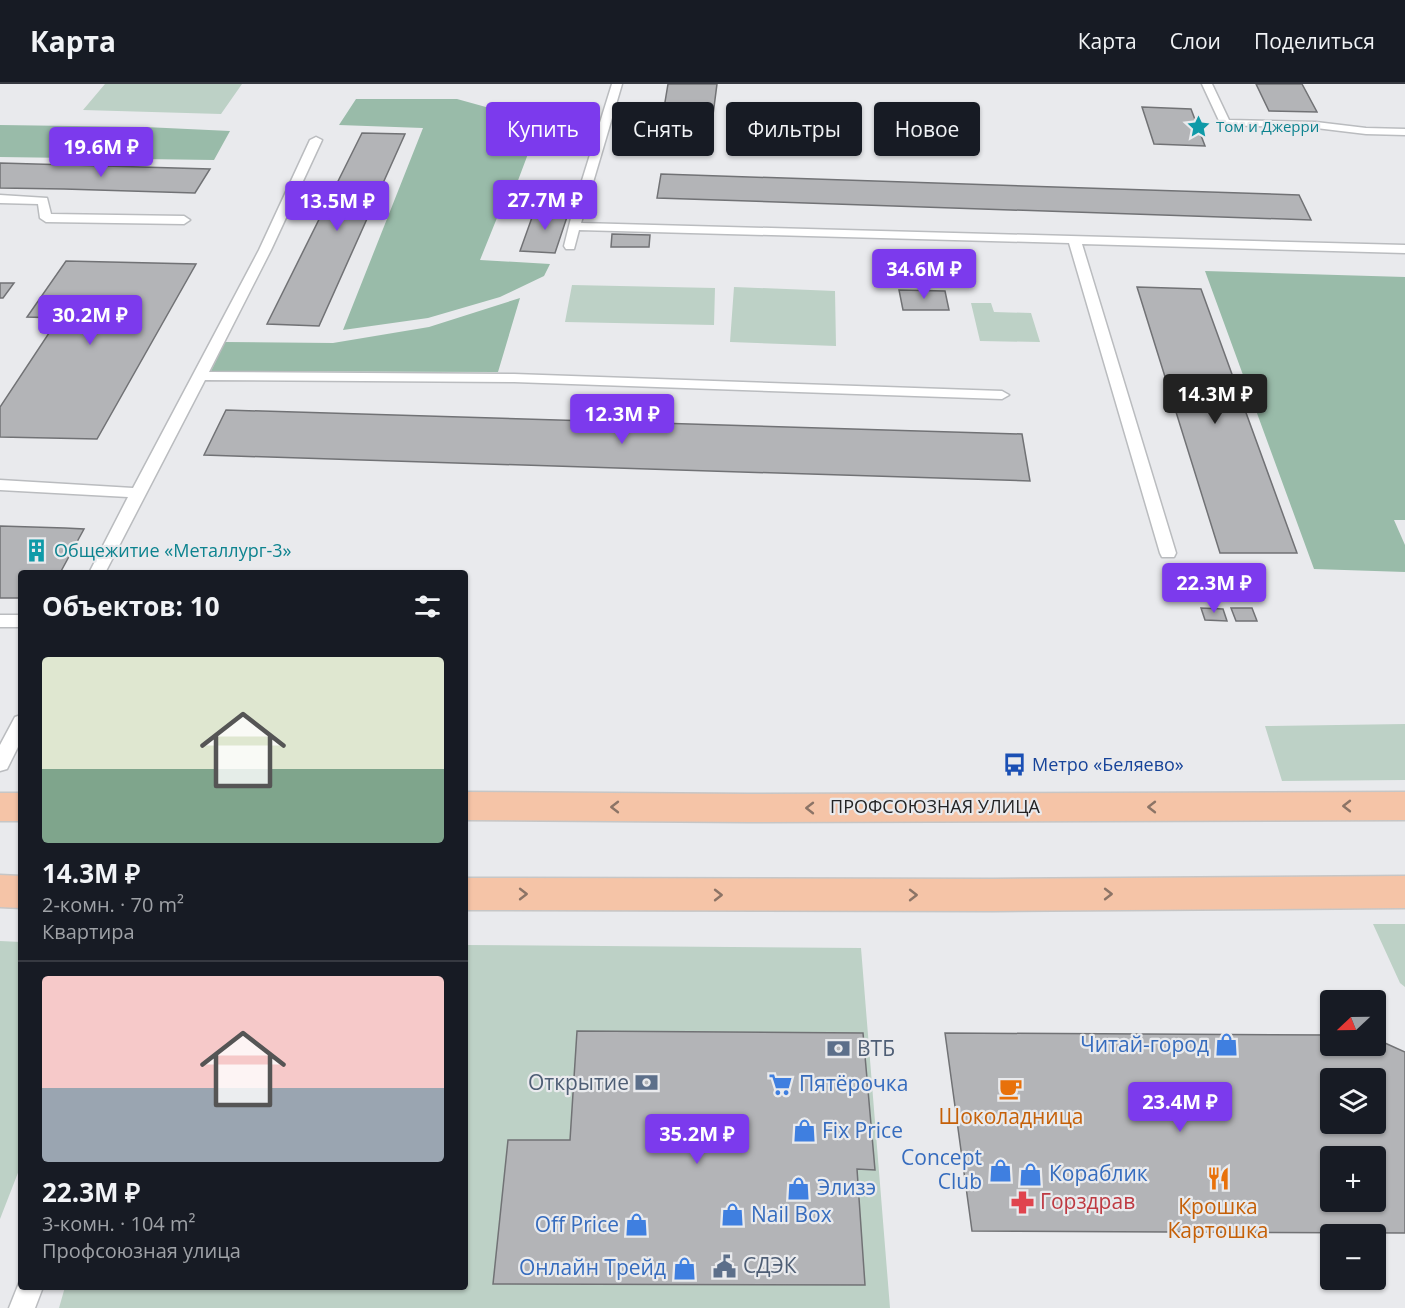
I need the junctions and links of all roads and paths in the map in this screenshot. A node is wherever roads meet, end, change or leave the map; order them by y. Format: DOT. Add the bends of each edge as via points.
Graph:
graph roads {
  1 [pos="617,84"];
  2 [pos="1207,84"];
  3 [pos="1405,132"];
  4 [pos="316,140"];
  5 [pos="0,199"];
  6 [pos="524,205"];
  7 [pos="580,207"];
  8 [pos="184,220"];
  9 [pos="574,226"];
  10 [pos="1075,241"];
  11 [pos="570,246"];
  12 [pos="1405,249"];
  13 [pos="199,376"];
  14 [pos="1002,395"];
  15 [pos="0,485"];
  16 [pos="136,493"];
  17 [pos="1168,554"];
  18 [pos="98,570"];
  19 [pos="0,621"];
  20 [pos="18,621"];
  21 [pos="18,728"];
  22 [pos="0,764"];
  23 [pos="468,806"];
  24 [pos="1405,806"];
  25 [pos="0,807"];
  26 [pos="18,807"];
  27 [pos="0,891"];
  28 [pos="18,892"];
  29 [pos="1405,892"];
  30 [pos="468,894"];
  31 [pos="29,1290"];
  32 [pos="22,1308"];
  1 -- 7 [label="lane"];
  2 -- 3 [label="lane" via="1225,123"];
  4 -- 13 [label="lane" via="291,199"];
  5 -- 8 [label="lane" via="43,201 46,218"];
  6 -- 7 [label="lane"];
  7 -- 9 [label="lane"];
  9 -- 10 [label="lane"];
  9 -- 11 [label="lane"];
  10 -- 12 [label="lane"];
  10 -- 17 [label="lane"];
  13 -- 14 [label="lane" via="514,378"];
  13 -- 16 [label="lane"];
  15 -- 16 [label="lane"];
  16 -- 18 [label="lane"];
  19 -- 20 [label="lane"];
  21 -- 22 [label="lane"];
  24 -- 23 [label="main road, ПРОФСОЮЗНАЯ УЛИЦА, one-way"];
  25 -- 26 [label="main road"];
  27 -- 28 [label="main road"];
  30 -- 29 [label="main road, one-way"];
  31 -- 32 [label="lane"];
}
